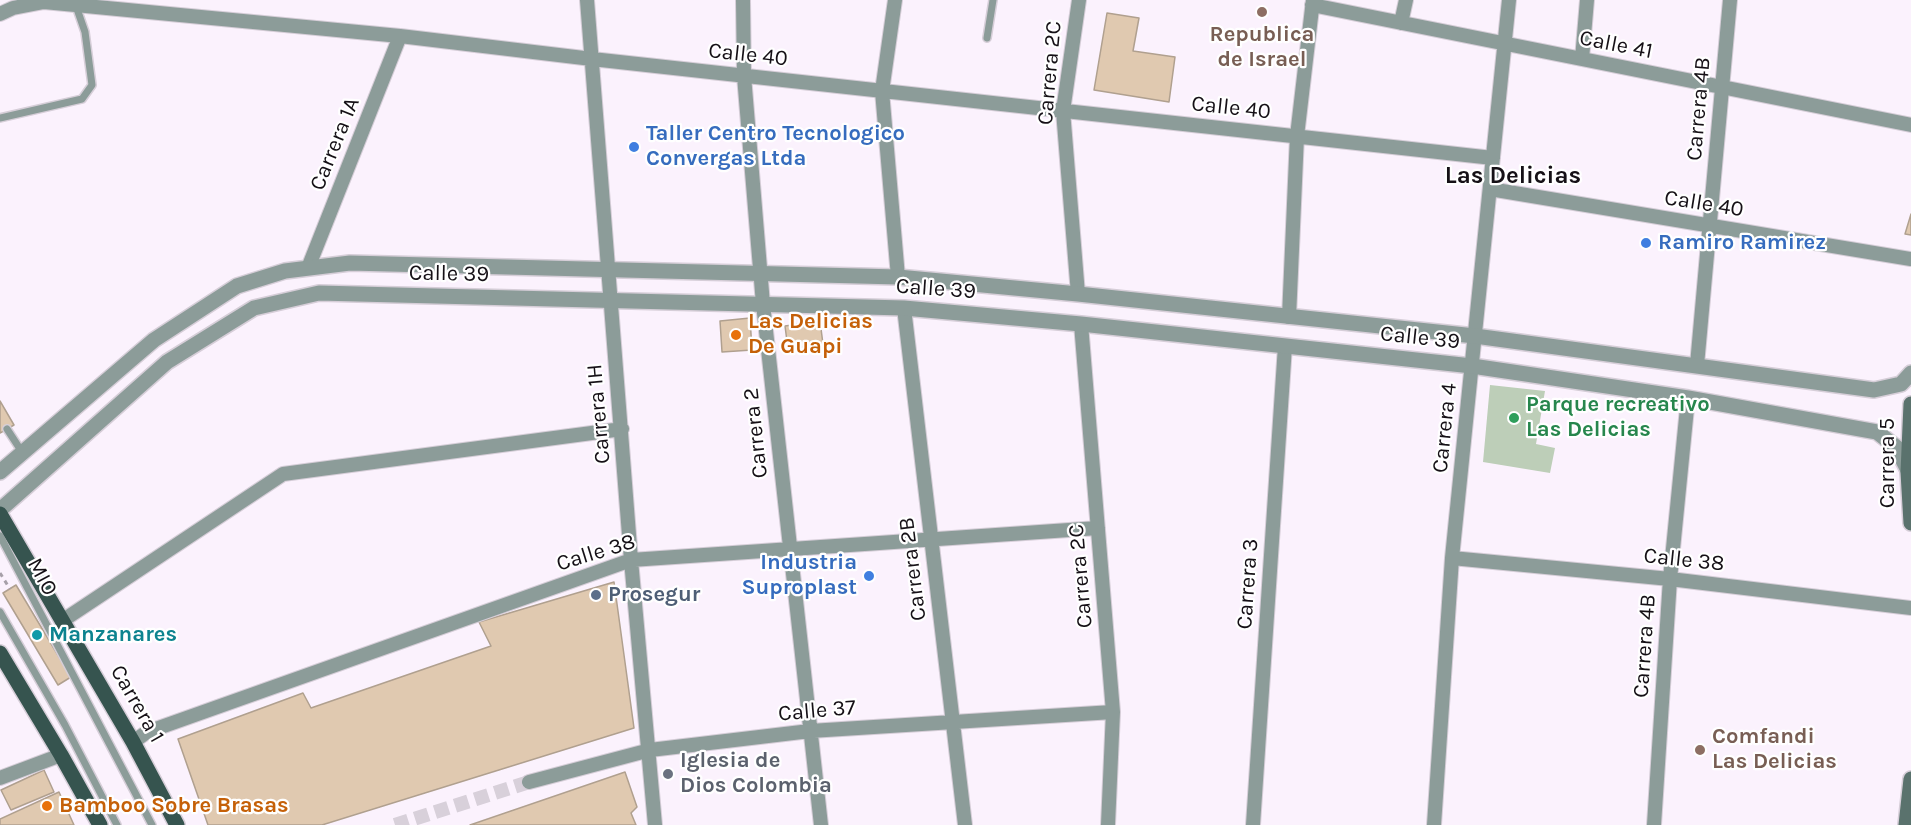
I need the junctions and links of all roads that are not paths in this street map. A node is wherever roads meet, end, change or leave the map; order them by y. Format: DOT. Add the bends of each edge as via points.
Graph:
graph roads {
  1 [pos="587,0"];
  2 [pos="743,0"];
  3 [pos="895,0"];
  4 [pos="993,0"];
  5 [pos="1079,0"];
  6 [pos="1406,0"];
  7 [pos="1509,0"];
  8 [pos="1587,0"];
  9 [pos="1730,0"];
  10 [pos="1313,3"];
  11 [pos="76,6"];
  12 [pos="0,14"];
  13 [pos="1401,23"];
  14 [pos="400,36"];
  15 [pos="987,38"];
  16 [pos="1505,44"];
  17 [pos="592,59"];
  18 [pos="1582,59"];
  19 [pos="744,75"];
  20 [pos="1722,87"];
  21 [pos="882,91"];
  22 [pos="1063,111"];
  23 [pos="0,118"];
  24 [pos="1911,125"];
  25 [pos="1297,136"];
  26 [pos="1493,158"];
  27 [pos="1490,189"];
  28 [pos="1709,226"];
  29 [pos="1911,259"];
  30 [pos="309,268"];
  31 [pos="609,270"];
  32 [pos="760,274"];
  33 [pos="898,277"];
  34 [pos="1078,294"];
  35 [pos="611,300"];
  36 [pos="763,304"];
  37 [pos="904,308"];
  38 [pos="1289,317"];
  39 [pos="1081,324"];
  40 [pos="1475,336"];
  41 [pos="154,340"];
  42 [pos="1285,346"];
  43 [pos="167,362"];
  44 [pos="1697,365"];
  45 [pos="1472,366"];
  46 [pos="1911,373"];
  47 [pos="1688,398"];
  48 [pos="1911,404"];
  49 [pos="7,429"];
  50 [pos="622,429"];
  51 [pos="22,452"];
  52 [pos="0,472"];
  53 [pos="1909,473"];
  54 [pos="0,512"];
  55 [pos="1911,523"];
  56 [pos="1098,528"];
  57 [pos="0,536"];
  58 [pos="931,539"];
  59 [pos="790,549"];
  60 [pos="1452,558"];
  61 [pos="631,560"];
  62 [pos="1670,579"];
  63 [pos="1911,608"];
  64 [pos="0,612"];
  65 [pos="62,621"];
  66 [pos="0,653"];
  67 [pos="1113,712"];
  68 [pos="953,723"];
  69 [pos="810,731"];
  70 [pos="134,742"];
  71 [pos="650,750"];
  72 [pos="61,755"];
  73 [pos="0,778"];
  74 [pos="1911,779"];
  75 [pos="529,782"];
  76 [pos="100,825"];
  77 [pos="117,825"];
  78 [pos="152,825"];
  79 [pos="177,825"];
  80 [pos="655,825"];
  81 [pos="821,825"];
  82 [pos="965,825"];
  83 [pos="1108,825"];
  84 [pos="1253,825"];
  85 [pos="1434,825"];
  86 [pos="1654,825"];
  87 [pos="1906,825"];
  1 -- 17 [label="street, Carrera 1H"];
  2 -- 19 [label="street, Carrera 2"];
  3 -- 21 [label="street"];
  4 -- 15 [label="lane"];
  5 -- 22 [label="street, Carrera 2C"];
  6 -- 13 [label="street"];
  7 -- 16 [label="street, Carrera 4"];
  8 -- 18 [label="street"];
  9 -- 20 [label="street, Carrera 4B"];
  10 -- 13 [label="street, Calle 41"];
  10 -- 25 [label="street"];
  11 -- 12 [label="street, Calle 40" via="44,2"];
  11 -- 14 [label="street, Calle 40"];
  11 -- 23 [label="lane" via="85,32 92,85 82,99"];
  13 -- 16 [label="street, Calle 41"];
  14 -- 17 [label="street, Calle 40"];
  14 -- 30 [label="street, Carrera 1A"];
  16 -- 18 [label="street, Calle 41"];
  16 -- 26 [label="street, Carrera 4"];
  17 -- 19 [label="street, Calle 40"];
  17 -- 31 [label="street, Carrera 1H"];
  18 -- 20 [label="street, Calle 41"];
  19 -- 21 [label="street, Calle 40"];
  19 -- 32 [label="street, Carrera 2"];
  20 -- 24 [label="street, Calle 41"];
  20 -- 28 [label="street, Carrera 4B"];
  21 -- 22 [label="street, Calle 40"];
  21 -- 33 [label="street"];
  22 -- 25 [label="street, Calle 40"];
  22 -- 34 [label="street, Carrera 2C"];
  25 -- 26 [label="street, Calle 40"];
  25 -- 38 [label="street"];
  26 -- 27 [label="street, Carrera 4"];
  27 -- 28 [label="street, Calle 40"];
  27 -- 40 [label="street, Carrera 4"];
  28 -- 29 [label="street, Calle 40"];
  28 -- 44 [label="street, Carrera 4B"];
  30 -- 31 [label="street, Calle 39" via="350,263"];
  30 -- 41 [label="street, Calle 39" via="237,286"];
  31 -- 32 [label="street, Calle 39"];
  31 -- 35 [label="street, Carrera 1H"];
  32 -- 33 [label="street, Calle 39"];
  32 -- 36 [label="street, Carrera 2"];
  33 -- 34 [label="street, Calle 39"];
  34 -- 38 [label="street, Calle 39"];
  35 -- 36 [label="street, Calle 39"];
  35 -- 43 [label="street, Calle 39" via="319,293 254,308"];
  35 -- 50 [label="street, Carrera 1H"];
  36 -- 37 [label="street, Calle 39"];
  36 -- 59 [label="street, Carrera 2"];
  37 -- 39 [label="street, Calle 39"];
  37 -- 58 [label="street, Carrera 2B"];
  38 -- 40 [label="street, Calle 39"];
  39 -- 42 [label="street, Calle 39"];
  39 -- 56 [label="street, Carrera 2C"];
  40 -- 44 [label="street, Calle 39"];
  40 -- 45 [label="street, Carrera 4"];
  41 -- 43 [label="street"];
  41 -- 51 [label="street, Calle 39"];
  42 -- 45 [label="street, Calle 39"];
  42 -- 84 [label="street, Carrera 3"];
  43 -- 54 [label="street, Calle 39"];
  44 -- 46 [label="street, Calle 39" via="1874,390 1900,384"];
  45 -- 47 [label="street, Calle 39"];
  45 -- 60 [label="street, Carrera 4"];
  47 -- 53 [label="street, Calle 39" via="1877,432 1896,447"];
  47 -- 62 [label="street, Carrera 4B"];
  48 -- 53 [label="main road, Carrera 5"];
  49 -- 51 [label="lane"];
  50 -- 61 [label="street, Carrera 1H"];
  50 -- 65 [label="street" via="283,474"];
  51 -- 52 [label="street, Calle 39"];
  53 -- 55 [label="main road, Carrera 5"];
  54 -- 65 [label="main road, Carrera 1"];
  56 -- 58 [label="street, Calle 38"];
  56 -- 67 [label="street, Carrera 2C"];
  57 -- 78 [label="lane, MIO"];
  58 -- 59 [label="street, Calle 38"];
  58 -- 68 [label="street, Carrera 2B"];
  59 -- 61 [label="street, Calle 38"];
  59 -- 69 [label="street, Carrera 2"];
  60 -- 62 [label="street, Calle 38"];
  60 -- 85 [label="street, Carrera 4"];
  61 -- 70 [label="street, Calle 38" via="147,732"];
  61 -- 71 [label="street, Carrera 1H"];
  62 -- 63 [label="street, Calle 38"];
  62 -- 86 [label="street, Carrera 4B"];
  64 -- 77 [label="lane"];
  65 -- 70 [label="main road, Carrera 1"];
  66 -- 72 [label="main road"];
  67 -- 68 [label="street, Calle 37"];
  67 -- 83 [label="street, Carrera 2C"];
  68 -- 69 [label="street, Calle 37"];
  68 -- 82 [label="street, Carrera 2B"];
  69 -- 71 [label="street, Calle 37"];
  69 -- 81 [label="street, Carrera 2"];
  70 -- 79 [label="main road, Carrera 1"];
  71 -- 75 [label="street, Calle 37"];
  71 -- 80 [label="street, Carrera 1H"];
  72 -- 73 [label="street"];
  72 -- 76 [label="main road"];
  74 -- 87 [label="main road"];
}
